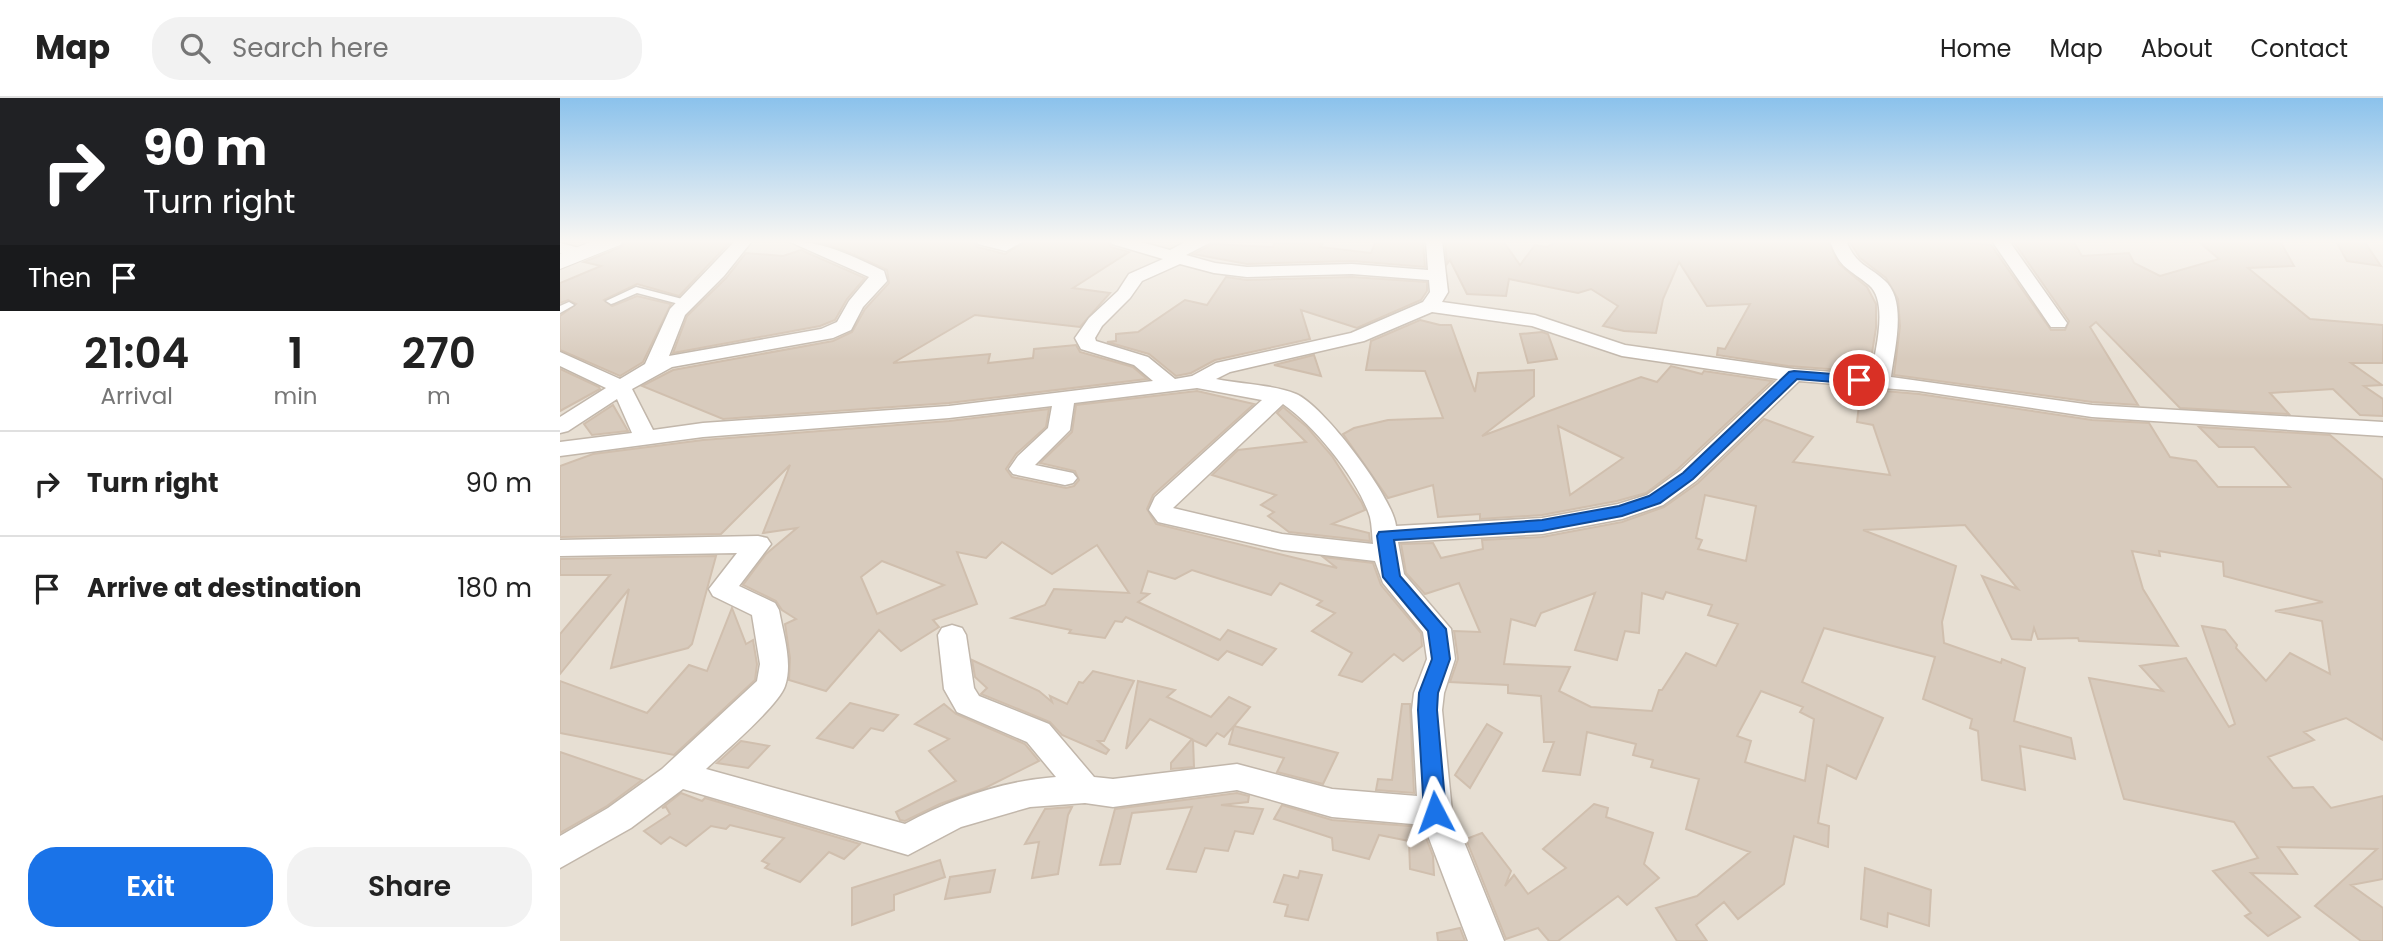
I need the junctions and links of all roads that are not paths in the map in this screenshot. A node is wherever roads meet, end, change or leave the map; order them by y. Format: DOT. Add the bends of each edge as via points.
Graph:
graph roads {
  1 [pos="710,280"];
  2 [pos="878,280"];
  3 [pos="1134,280"];
  4 [pos="1438,280"];
  5 [pos="1873,280"];
  6 [pos="2028,280"];
  7 [pos="611,301"];
  8 [pos="687,303"];
  9 [pos="1430,306"];
  10 [pos="2058,323"];
  11 [pos="560,358"];
  12 [pos="654,367"];
  13 [pos="1794,375"];
  14 [pos="1197,382"];
  15 [pos="1880,382"];
  16 [pos="1171,386"];
  17 [pos="621,387"];
  18 [pos="1279,396"];
  19 [pos="1064,399"];
  20 [pos="560,426"];
  21 [pos="2383,429"];
  22 [pos="644,436"];
  23 [pos="560,449"];
  24 [pos="1065,478"];
  25 [pos="1386,545"];
  26 [pos="560,548"];
  27 [pos="952,635"];
  28 [pos="680,775"];
  29 [pos="1085,789"];
  30 [pos="1435,812"];
  31 [pos="560,853"];
  32 [pos="1486,941"];
  1 -- 8 [label="street"];
  2 -- 12 [label="street" via="855,304 844,326 826,334 722,350"];
  3 -- 16 [label="street" via="1129,292 1089,328 1085,338 1088,345 1141,361"];
  4 -- 9 [label="street" via="1439,292"];
  5 -- 15 [label="street" via="1880,285 1890,314"];
  6 -- 10 [label="street"];
  7 -- 8 [label="lane" via="636,290"];
  8 -- 12 [label="street" via="672,319"];
  9 -- 13 [label="street" via="1535,321 1622,350"];
  9 -- 14 [label="street" via="1357,337 1223,367"];
  11 -- 17 [label="street"];
  12 -- 17 [label="street"];
  13 -- 15 [label="street"];
  13 -- 25 [label="street" via="1688,476 1655,500 1542,526"];
  14 -- 16 [label="street"];
  14 -- 18 [label="street"];
  15 -- 21 [label="street" via="2092,411"];
  16 -- 19 [label="street"];
  17 -- 20 [label="street"];
  17 -- 22 [label="street"];
  18 -- 25 [label="street" via="1299,403 1332,438 1380,508"];
  18 -- 25 [label="street" via="1163,502 1161,510 1167,516 1282,542"];
  19 -- 22 [label="street"];
  19 -- 24 [label="street" via="1059,430 1021,469"];
  22 -- 23 [label="street"];
  25 -- 30 [label="street" via="1392,577 1437,629 1441,659 1427,710"];
  26 -- 28 [label="street" via="758,544 722,589 765,610 774,664 771,685"];
  27 -- 29 [label="street" via="959,688 968,704 1038,733"];
  28 -- 29 [label="street" via="908,840 952,816 1030,793"];
  28 -- 31 [label="street"];
  29 -- 30 [label="street" via="1113,793 1237,777 1332,803"];
  30 -- 32 [label="street"];
}
